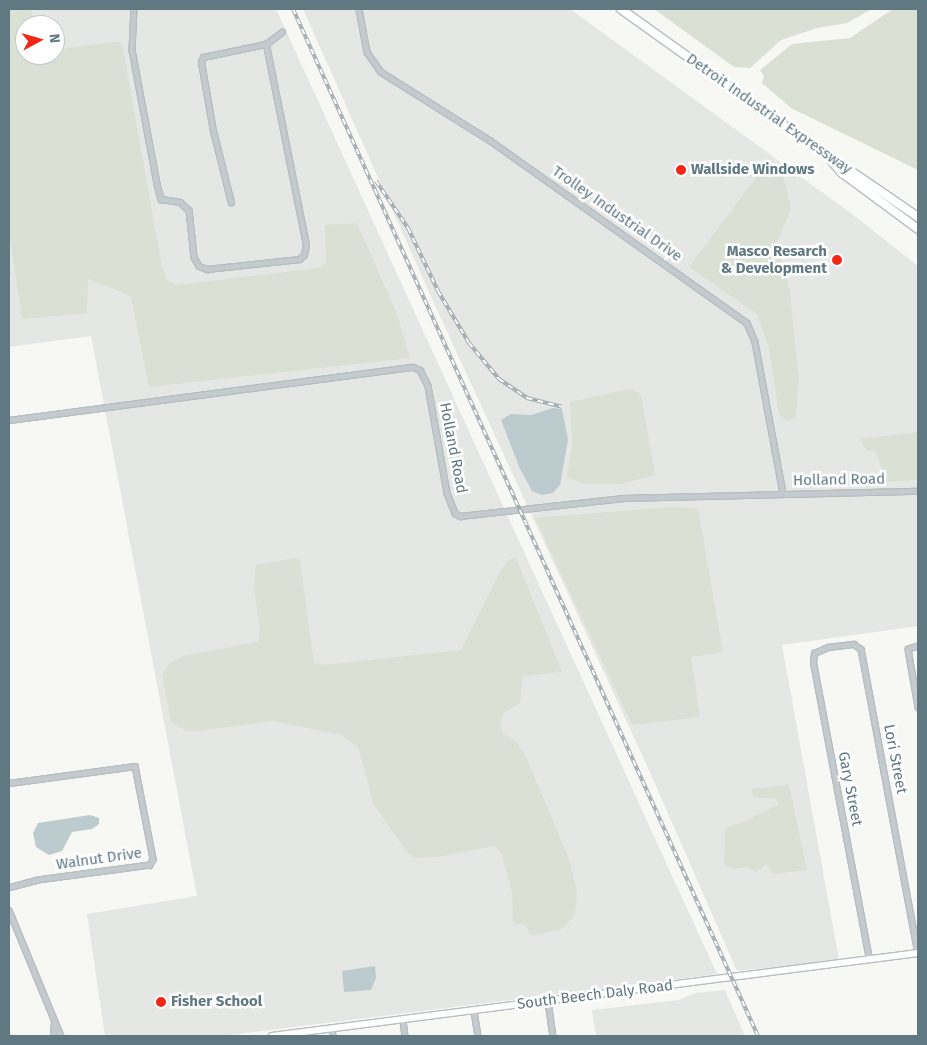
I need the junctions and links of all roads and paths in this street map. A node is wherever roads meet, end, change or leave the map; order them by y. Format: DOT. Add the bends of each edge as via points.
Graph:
graph roads {
  1 [pos="134,9"];
  2 [pos="360,9"];
  3 [pos="621,9"];
  4 [pos="282,32"];
  5 [pos="266,44"];
  6 [pos="823,151"];
  7 [pos="231,203"];
  8 [pos="918,217"];
  9 [pos="918,229"];
  10 [pos="9,420"];
  11 [pos="918,491"];
  12 [pos="783,493"];
  13 [pos="843,645"];
  14 [pos="916,647"];
  15 [pos="918,707"];
  16 [pos="9,783"];
  17 [pos="9,888"];
  18 [pos="9,910"];
  19 [pos="918,953"];
  20 [pos="869,959"];
  21 [pos="548,1001"];
  22 [pos="474,1010"];
  23 [pos="54,1019"];
  24 [pos="403,1020"];
  25 [pos="332,1029"];
  26 [pos="53,1036"];
  27 [pos="61,1036"];
  28 [pos="272,1036"];
  29 [pos="333,1036"];
  30 [pos="405,1036"];
  31 [pos="478,1036"];
  32 [pos="553,1036"];
  1 -- 5 [label="street" via="132,50 161,199 180,202 188,210 194,257 199,266 207,269 304,255 306,244"];
  2 -- 12 [label="street, Trolley Industrial Drive" via="367,52 381,72 491,141 747,323 755,342"];
  3 -- 6 [label="highway, Detroit Industrial Expressway"];
  4 -- 5 [label="street"];
  5 -- 7 [label="street" via="203,57 201,62 213,131"];
  6 -- 8 [label="highway, Detroit Industrial Expressway"];
  6 -- 9 [label="highway" via="841,172"];
  10 -- 12 [label="street, Holland Road" via="413,367 420,370 428,386 447,493 460,516 623,498"];
  11 -- 12 [label="street, Holland Road"];
  13 -- 19 [label="street, Lori Street" via="857,644 861,649"];
  13 -- 20 [label="street, Gary Street" via="819,649 812,657"];
  14 -- 15 [label="street" via="908,649"];
  16 -- 17 [label="street, Walnut Drive" via="135,766 153,863 38,880"];
  18 -- 23 [label="street"];
  19 -- 20 [label="street, South Beech Daly Road"];
  20 -- 21 [label="street, South Beech Daly Road"];
  21 -- 22 [label="street, South Beech Daly Road"];
  21 -- 32 [label="street"];
  22 -- 24 [label="street, South Beech Daly Road"];
  22 -- 31 [label="street"];
  23 -- 26 [label="street"];
  23 -- 27 [label="street"];
  24 -- 25 [label="street, South Beech Daly Road"];
  24 -- 30 [label="street"];
  25 -- 28 [label="street, South Beech Daly Road"];
  25 -- 29 [label="street"];
}
